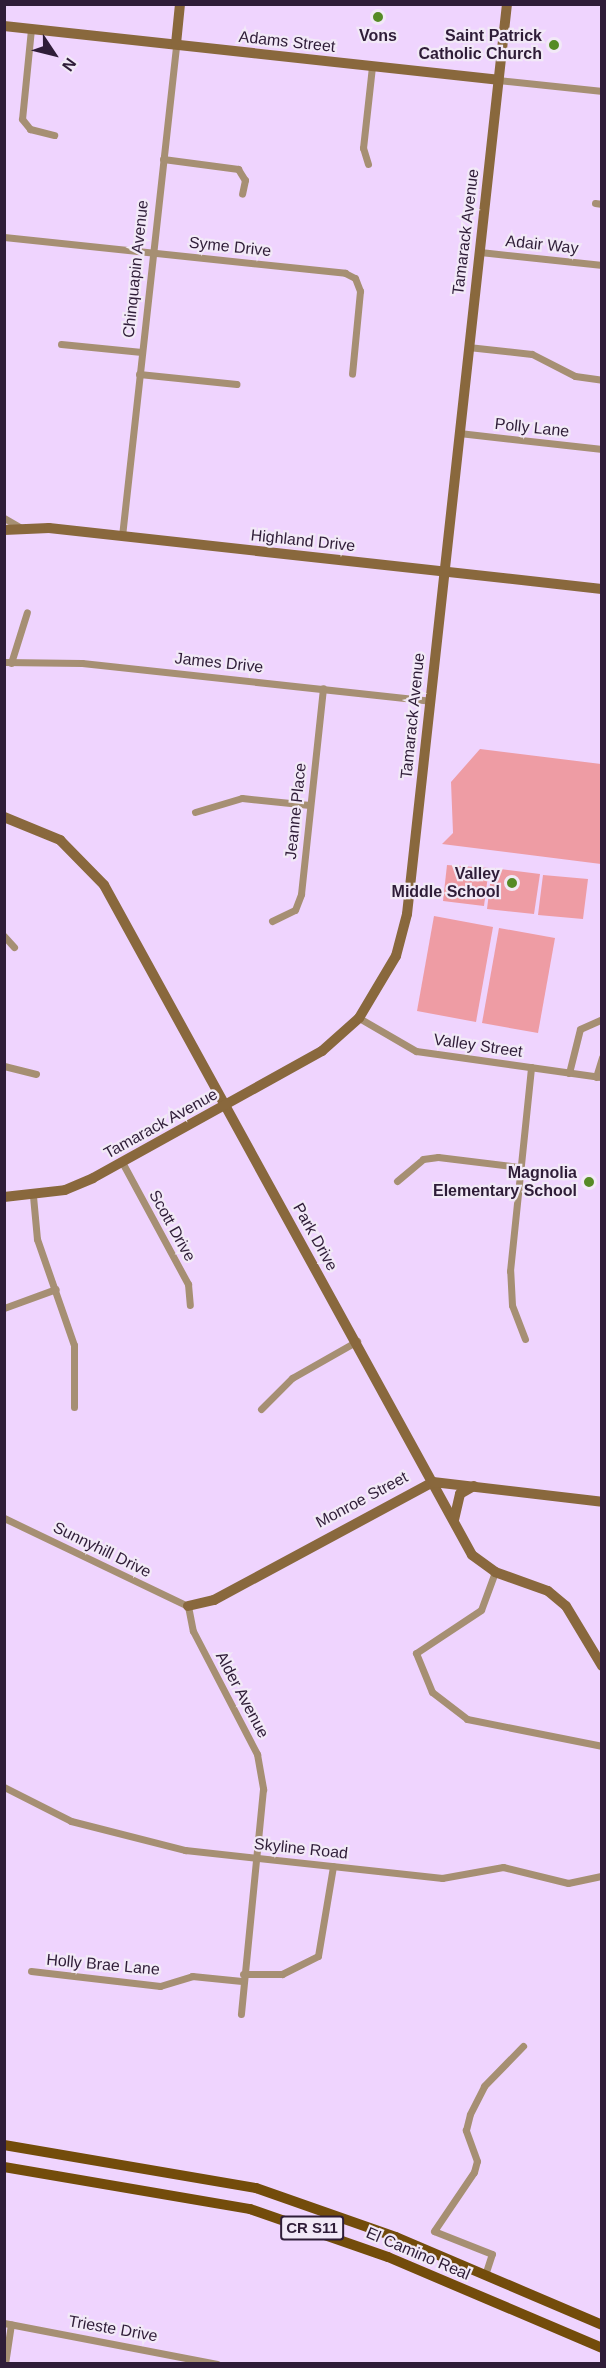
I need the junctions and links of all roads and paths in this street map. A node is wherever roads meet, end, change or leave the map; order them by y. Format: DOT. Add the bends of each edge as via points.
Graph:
graph roads {
  1 [pos="180,4"];
  2 [pos="507,4"];
  3 [pos="4,26"];
  4 [pos="31,29"];
  5 [pos="176,44"];
  6 [pos="372,66"];
  7 [pos="498,80"];
  8 [pos="602,91"];
  9 [pos="54,135"];
  10 [pos="163,159"];
  11 [pos="368,164"];
  12 [pos="242,194"];
  13 [pos="4,237"];
  14 [pos="153,252"];
  15 [pos="480,252"];
  16 [pos="602,266"];
  17 [pos="61,344"];
  18 [pos="468,347"];
  19 [pos="142,352"];
  20 [pos="139,374"];
  21 [pos="352,374"];
  22 [pos="602,380"];
  23 [pos="236,384"];
  24 [pos="459,433"];
  25 [pos="602,449"];
  26 [pos="4,518"];
  27 [pos="21,528"];
  28 [pos="4,530"];
  29 [pos="122,536"];
  30 [pos="444,572"];
  31 [pos="602,589"];
  32 [pos="27,612"];
  33 [pos="8,663"];
  34 [pos="323,688"];
  35 [pos="430,701"];
  36 [pos="310,805"];
  37 [pos="195,812"];
  38 [pos="4,817"];
  39 [pos="272,921"];
  40 [pos="4,936"];
  41 [pos="14,947"];
  42 [pos="359,1018"];
  43 [pos="602,1019"];
  44 [pos="602,1057"];
  45 [pos="4,1066"];
  46 [pos="531,1067"];
  47 [pos="569,1073"];
  48 [pos="36,1074"];
  49 [pos="599,1077"];
  50 [pos="224,1106"];
  51 [pos="122,1162"];
  52 [pos="520,1167"];
  53 [pos="397,1181"];
  54 [pos="33,1196"];
  55 [pos="4,1197"];
  56 [pos="56,1289"];
  57 [pos="190,1305"];
  58 [pos="4,1308"];
  59 [pos="525,1340"];
  60 [pos="357,1341"];
  61 [pos="74,1407"];
  62 [pos="261,1409"];
  63 [pos="433,1482"];
  64 [pos="474,1486"];
  65 [pos="602,1502"];
  66 [pos="4,1518"];
  67 [pos="453,1520"];
  68 [pos="495,1572"];
  69 [pos="188,1606"];
  70 [pos="602,1666"];
  71 [pos="602,1746"];
  72 [pos="4,1787"];
  73 [pos="256,1858"];
  74 [pos="333,1866"];
  75 [pos="602,1876"];
  76 [pos="31,1971"];
  77 [pos="243,1977"];
  78 [pos="241,2014"];
  79 [pos="523,2046"];
  80 [pos="4,2145"];
  81 [pos="4,2166"];
  82 [pos="485,2275"];
  83 [pos="8,2324"];
  84 [pos="602,2325"];
  85 [pos="602,2348"];
  86 [pos="5,2364"];
  87 [pos="217,2364"];
  1 -- 5 [label="main road, Chinquapin Avenue"];
  2 -- 7 [label="main road, Tamarack Avenue"];
  3 -- 4 [label="main road, Adams Street"];
  4 -- 5 [label="main road, Adams Street"];
  4 -- 9 [label="street" via="22,119 30,129"];
  5 -- 6 [label="main road, Adams Street"];
  5 -- 10 [label="street, Chinquapin Avenue"];
  6 -- 7 [label="main road, Adams Street"];
  6 -- 11 [label="street" via="363,148"];
  7 -- 8 [label="street, Adams Street"];
  7 -- 15 [label="main road, Tamarack Avenue"];
  10 -- 12 [label="street" via="238,169 245,180"];
  10 -- 14 [label="street, Chinquapin Avenue"];
  13 -- 14 [label="street, Syme Drive"];
  14 -- 19 [label="street, Chinquapin Avenue"];
  14 -- 21 [label="street, Syme Drive" via="355,278 360,291"];
  15 -- 16 [label="street, Adair Way"];
  15 -- 18 [label="main road, Tamarack Avenue"];
  17 -- 19 [label="street"];
  18 -- 22 [label="street" via="532,354 575,376"];
  18 -- 24 [label="main road, Tamarack Avenue"];
  19 -- 20 [label="street, Chinquapin Avenue"];
  20 -- 23 [label="street"];
  20 -- 29 [label="street, Chinquapin Avenue"];
  24 -- 25 [label="street, Polly Lane"];
  24 -- 30 [label="main road, Tamarack Avenue"];
  26 -- 27 [label="street, Highland Drive"];
  27 -- 28 [label="main road"];
  27 -- 29 [label="main road, Highland Drive"];
  29 -- 30 [label="main road, Highland Drive"];
  30 -- 31 [label="main road, Highland Drive"];
  30 -- 35 [label="main road, Tamarack Avenue"];
  32 -- 33 [label="street"];
  33 -- 34 [label="street, James Drive" via="82,663"];
  34 -- 35 [label="street, James Drive"];
  34 -- 36 [label="street, Jeanne Place"];
  35 -- 42 [label="main road, Tamarack Avenue" via="407,914 387,976"];
  36 -- 37 [label="street" via="242,798"];
  36 -- 39 [label="street, Jeanne Place" via="301,894 295,910"];
  38 -- 50 [label="main road, Park Drive" via="60,840 104,885"];
  40 -- 41 [label="street"];
  42 -- 46 [label="street, Valley Street" via="416,1051"];
  42 -- 50 [label="main road, Tamarack Avenue" via="321,1051"];
  43 -- 47 [label="street" via="580,1029"];
  44 -- 49 [label="street"];
  45 -- 48 [label="street"];
  46 -- 47 [label="street, Valley Street"];
  46 -- 52 [label="street"];
  47 -- 49 [label="street, Valley Street"];
  50 -- 51 [label="main road, Tamarack Avenue"];
  50 -- 60 [label="main road, Park Drive"];
  51 -- 54 [label="main road, Tamarack Avenue" via="65,1190"];
  51 -- 57 [label="street, Scott Drive" via="189,1284"];
  52 -- 53 [label="street" via="438,1157 423,1160"];
  52 -- 59 [label="street" via="510,1271 512,1305"];
  54 -- 55 [label="main road, Tamarack Avenue"];
  54 -- 56 [label="street" via="37,1239"];
  56 -- 58 [label="street"];
  56 -- 61 [label="street" via="74,1345"];
  60 -- 62 [label="street" via="292,1378"];
  60 -- 63 [label="main road, Park Drive"];
  63 -- 64 [label="main road, Monroe Street"];
  63 -- 67 [label="main road, Park Drive"];
  63 -- 69 [label="main road, Monroe Street" via="214,1600"];
  64 -- 65 [label="main road, Monroe Street"];
  64 -- 67 [label="main road" via="460,1494"];
  66 -- 69 [label="street, Sunnyhill Drive"];
  67 -- 68 [label="main road, Park Drive" via="472,1555"];
  68 -- 70 [label="main road, Park Drive" via="548,1591 566,1606"];
  68 -- 71 [label="street" via="481,1610 420,1645 417,1664 439,1702 467,1719"];
  69 -- 73 [label="street, Alder Avenue" via="193,1631 257,1754 263,1789"];
  72 -- 73 [label="street, Skyline Road" via="71,1821 142,1843"];
  73 -- 74 [label="street, Skyline Road"];
  73 -- 77 [label="street, Alder Avenue"];
  74 -- 75 [label="street, Skyline Road" via="442,1878 503,1867 568,1883"];
  74 -- 77 [label="street, Holly Brae Lane" via="318,1956 282,1974"];
  76 -- 77 [label="street, Holly Brae Lane" via="160,1986 192,1976"];
  77 -- 78 [label="street, Alder Avenue"];
  79 -- 82 [label="street" via="484,2086 470,2114 466,2130 477,2162 474,2172 434,2230 492,2254"];
  80 -- 82 [label="main road, El Camino Real / CR S11" via="255,2188 340,2215"];
  81 -- 85 [label="main road, El Camino Real / CR S11" via="250,2209 366,2248"];
  82 -- 84 [label="main road, El Camino Real / CR S11"];
  83 -- 86 [label="street"];
  83 -- 87 [label="street, Trieste Drive"];
}
